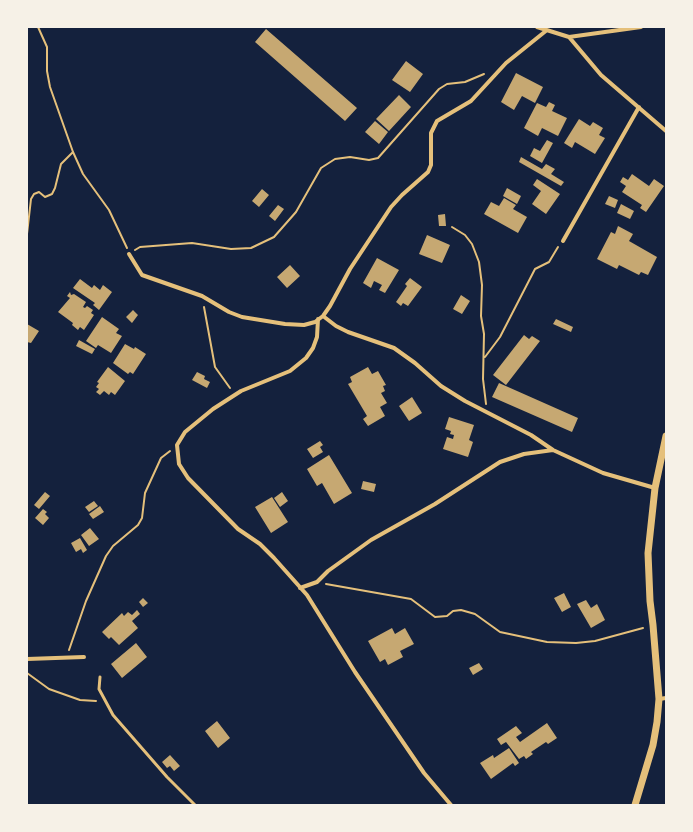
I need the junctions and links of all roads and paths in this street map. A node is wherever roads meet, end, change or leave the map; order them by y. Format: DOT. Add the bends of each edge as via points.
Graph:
graph roads {
  1 [pos="38,27"];
  2 [pos="537,27"];
  3 [pos="641,27"];
  4 [pos="547,30"];
  5 [pos="569,37"];
  6 [pos="499,70"];
  7 [pos="639,106"];
  8 [pos="666,131"];
  9 [pos="73,152"];
  10 [pos="452,227"];
  11 [pos="27,234"];
  12 [pos="563,241"];
  13 [pos="129,254"];
  14 [pos="202,296"];
  15 [pos="323,316"];
  16 [pos="318,320"];
  17 [pos="485,358"];
  18 [pos="241,391"];
  19 [pos="488,413"];
  20 [pos="666,436"];
  21 [pos="177,445"];
  22 [pos="553,450"];
  23 [pos="654,488"];
  24 [pos="317,582"];
  25 [pos="300,588"];
  26 [pos="653,625"];
  27 [pos="84,657"];
  28 [pos="66,658"];
  29 [pos="27,659"];
  30 [pos="27,673"];
  31 [pos="100,677"];
  32 [pos="662,699"];
  33 [pos="104,702"];
  34 [pos="195,805"];
  35 [pos="451,805"];
  36 [pos="636,805"];
  1 -- 9 [label="path" via="47,47 50,87"];
  2 -- 4 [label="street"];
  3 -- 5 [label="street"];
  4 -- 5 [label="street"];
  4 -- 6 [label="street"];
  5 -- 7 [label="street" via="602,75"];
  6 -- 13 [label="path" via="465,82 447,84 439,89 378,158 335,159 321,168 296,212 274,237 251,248 231,249 192,244 140,247"];
  6 -- 15 [label="street" via="471,100 433,126 431,165 428,172 391,207"];
  7 -- 8 [label="street"];
  7 -- 12 [label="street"];
  9 -- 11 [label="path" via="61,164 52,194 45,197 39,192 34,194"];
  9 -- 13 [label="path" via="83,174 109,210"];
  10 -- 17 [label="path" via="465,235 472,244 479,262"];
  12 -- 17 [label="path" via="549,262 535,269 500,336"];
  13 -- 14 [label="street" via="142,275"];
  14 -- 16 [label="street" via="242,317 304,325"];
  14 -- 18 [label="path" via="215,367 230,388"];
  15 -- 16 [label="street"];
  15 -- 19 [label="street" via="348,332 394,348 441,386"];
  16 -- 18 [label="street" via="317,336 306,358 290,371"];
  17 -- 19 [label="path" via="483,379"];
  18 -- 21 [label="street" via="213,409 185,432"];
  19 -- 22 [label="street" via="532,435"];
  20 -- 23 [label="street"];
  21 -- 25 [label="street" via="179,464 188,478 238,529 260,544"];
  21 -- 28 [label="path" via="161,458 147,488 142,505 142,518 138,525 113,546 106,556 86,601"];
  22 -- 23 [label="street" via="602,473"];
  22 -- 24 [label="street" via="524,454 500,462 371,540 334,566"];
  23 -- 26 [label="street" via="648,553"];
  24 -- 25 [label="street"];
  24 -- 26 [label="path" via="411,599 435,617 447,616 461,610 474,614 500,632 547,642 595,641"];
  25 -- 35 [label="street" via="424,772"];
  26 -- 32 [label="street"];
  27 -- 28 [label="street"];
  28 -- 29 [label="street"];
  30 -- 33 [label="path" via="49,689 80,700"];
  31 -- 33 [label="lane" via="99,689"];
  32 -- 36 [label="street" via="654,745"];
  33 -- 34 [label="lane" via="113,716"];
}
